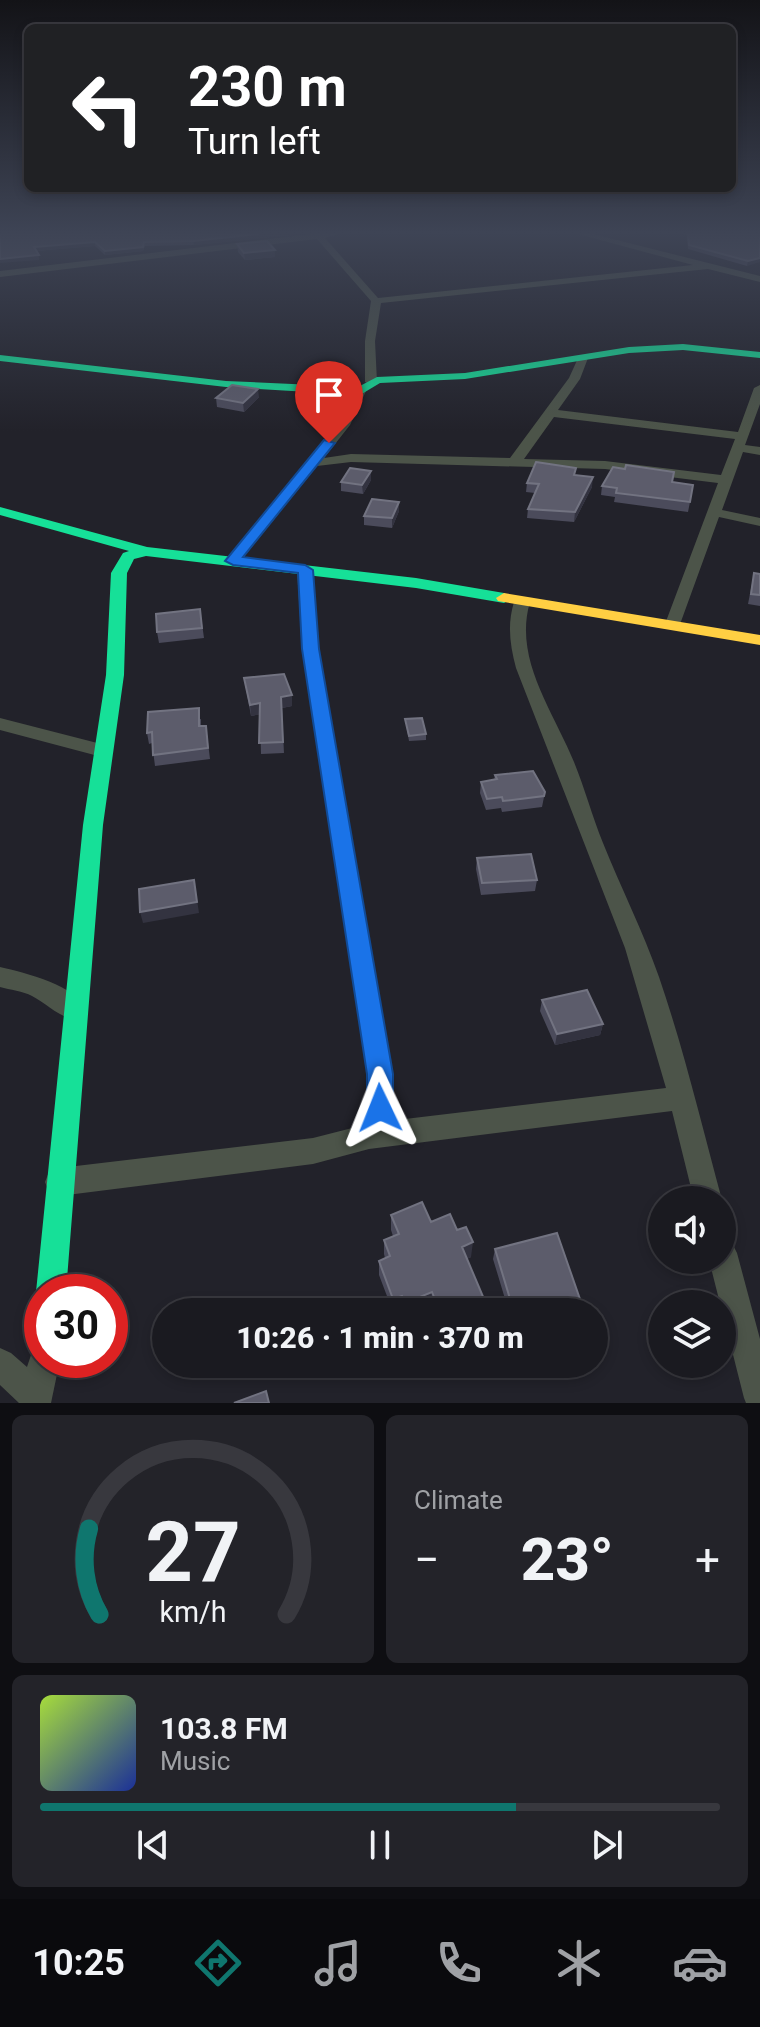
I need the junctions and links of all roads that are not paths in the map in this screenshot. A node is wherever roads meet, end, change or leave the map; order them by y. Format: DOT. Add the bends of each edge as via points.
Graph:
graph roads {
  1 [pos="390,299"];
  2 [pos="376,301"];
  3 [pos="760,355"];
  4 [pos="0,358"];
  5 [pos="583,358"];
  6 [pos="366,387"];
  7 [pos="760,388"];
  8 [pos="551,413"];
  9 [pos="740,442"];
  10 [pos="760,451"];
  11 [pos="313,463"];
  12 [pos="513,464"];
  13 [pos="726,480"];
  14 [pos="0,511"];
  15 [pos="714,512"];
  16 [pos="760,522"];
  17 [pos="112,544"];
  18 [pos="146,551"];
  19 [pos="233,561"];
  20 [pos="122,562"];
  21 [pos="305,570"];
  22 [pos="512,605"];
  23 [pos="673,624"];
  24 [pos="760,640"];
  25 [pos="0,724"];
  26 [pos="102,751"];
  27 [pos="0,977"];
  28 [pos="76,1011"];
  29 [pos="680,1098"];
  30 [pos="369,1136"];
  31 [pos="59,1182"];
  32 [pos="704,1186"];
  33 [pos="52,1274"];
  34 [pos="728,1274"];
  35 [pos="0,1364"];
  36 [pos="40,1378"];
  37 [pos="760,1398"];
  38 [pos="36,1400"];
  1 -- 2 [label="street"];
  2 -- 6 [label="street"];
  3 -- 5 [label="street" via="683,347"];
  4 -- 6 [label="street" via="226,384"];
  5 -- 6 [label="street"];
  5 -- 8 [label="street"];
  6 -- 11 [label="street"];
  7 -- 9 [label="street"];
  8 -- 9 [label="street"];
  8 -- 12 [label="street"];
  9 -- 10 [label="street"];
  9 -- 13 [label="street"];
  11 -- 12 [label="street" via="351,458"];
  11 -- 19 [label="street"];
  12 -- 13 [label="street" via="605,465"];
  13 -- 15 [label="street"];
  14 -- 17 [label="street"];
  15 -- 16 [label="street"];
  15 -- 23 [label="street"];
  17 -- 18 [label="street"];
  17 -- 20 [label="street"];
  18 -- 19 [label="street"];
  18 -- 20 [label="street"];
  19 -- 21 [label="street"];
  20 -- 26 [label="street" via="115,675"];
  21 -- 22 [label="street"];
  21 -- 30 [label="street" via="310,649 380,1074 380,1108"];
  22 -- 23 [label="street"];
  22 -- 29 [label="street" via="537,704 636,946"];
  23 -- 24 [label="street"];
  25 -- 26 [label="street"];
  26 -- 28 [label="street"];
  27 -- 28 [label="street" via="36,986"];
  28 -- 31 [label="street"];
  29 -- 30 [label="street"];
  29 -- 32 [label="street"];
  30 -- 31 [label="street" via="299,1153"];
  31 -- 33 [label="street"];
  34 -- 37 [label="street"];
  35 -- 38 [label="street"];
  36 -- 38 [label="street"];
}
